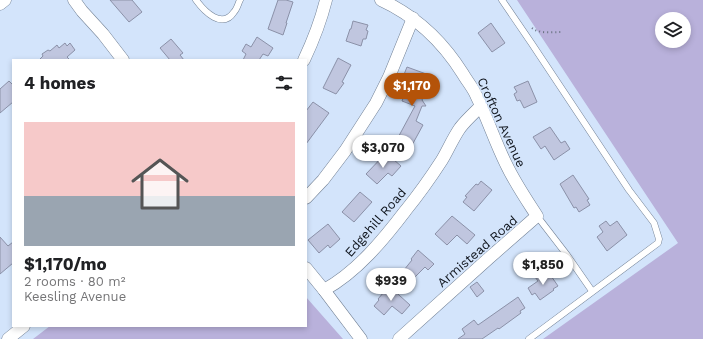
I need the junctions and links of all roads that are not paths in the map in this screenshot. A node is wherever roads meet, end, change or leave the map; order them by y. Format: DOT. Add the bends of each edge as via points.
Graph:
graph roads {
  1 [pos="5,0"];
  2 [pos="74,0"];
  3 [pos="196,0"];
  4 [pos="240,0"];
  5 [pos="326,0"];
  6 [pos="381,0"];
  7 [pos="502,0"];
  8 [pos="0,4"];
  9 [pos="413,18"];
  10 [pos="122,59"];
  11 [pos="305,59"];
  12 [pos="481,106"];
  13 [pos="307,197"];
  14 [pos="537,216"];
  15 [pos="307,269"];
  16 [pos="324,290"];
  17 [pos="592,291"];
  18 [pos="23,327"];
  19 [pos="8,339"];
  20 [pos="361,339"];
  21 [pos="399,339"];
  22 [pos="529,339"];
  1 -- 8 [label="street"];
  2 -- 10 [label="street"];
  3 -- 4 [label="lane" via="215,18 223,20 234,12"];
  5 -- 11 [label="street"];
  6 -- 9 [label="street, Crofton Avenue"];
  7 -- 17 [label="lane" via="629,190 654,223 658,233 658,243"];
  9 -- 12 [label="street, Crofton Avenue" via="433,35 455,61 476,93"];
  9 -- 13 [label="street" via="376,103 345,151"];
  12 -- 14 [label="street, Crofton Avenue" via="505,163"];
  12 -- 16 [label="street, Edgehill Road" via="461,128 420,193 393,227 344,277"];
  14 -- 17 [label="lane"];
  14 -- 21 [label="street, Armistead Road"];
  15 -- 16 [label="street"];
  16 -- 20 [label="street"];
  17 -- 22 [label="lane"];
  18 -- 19 [label="street"];
}
